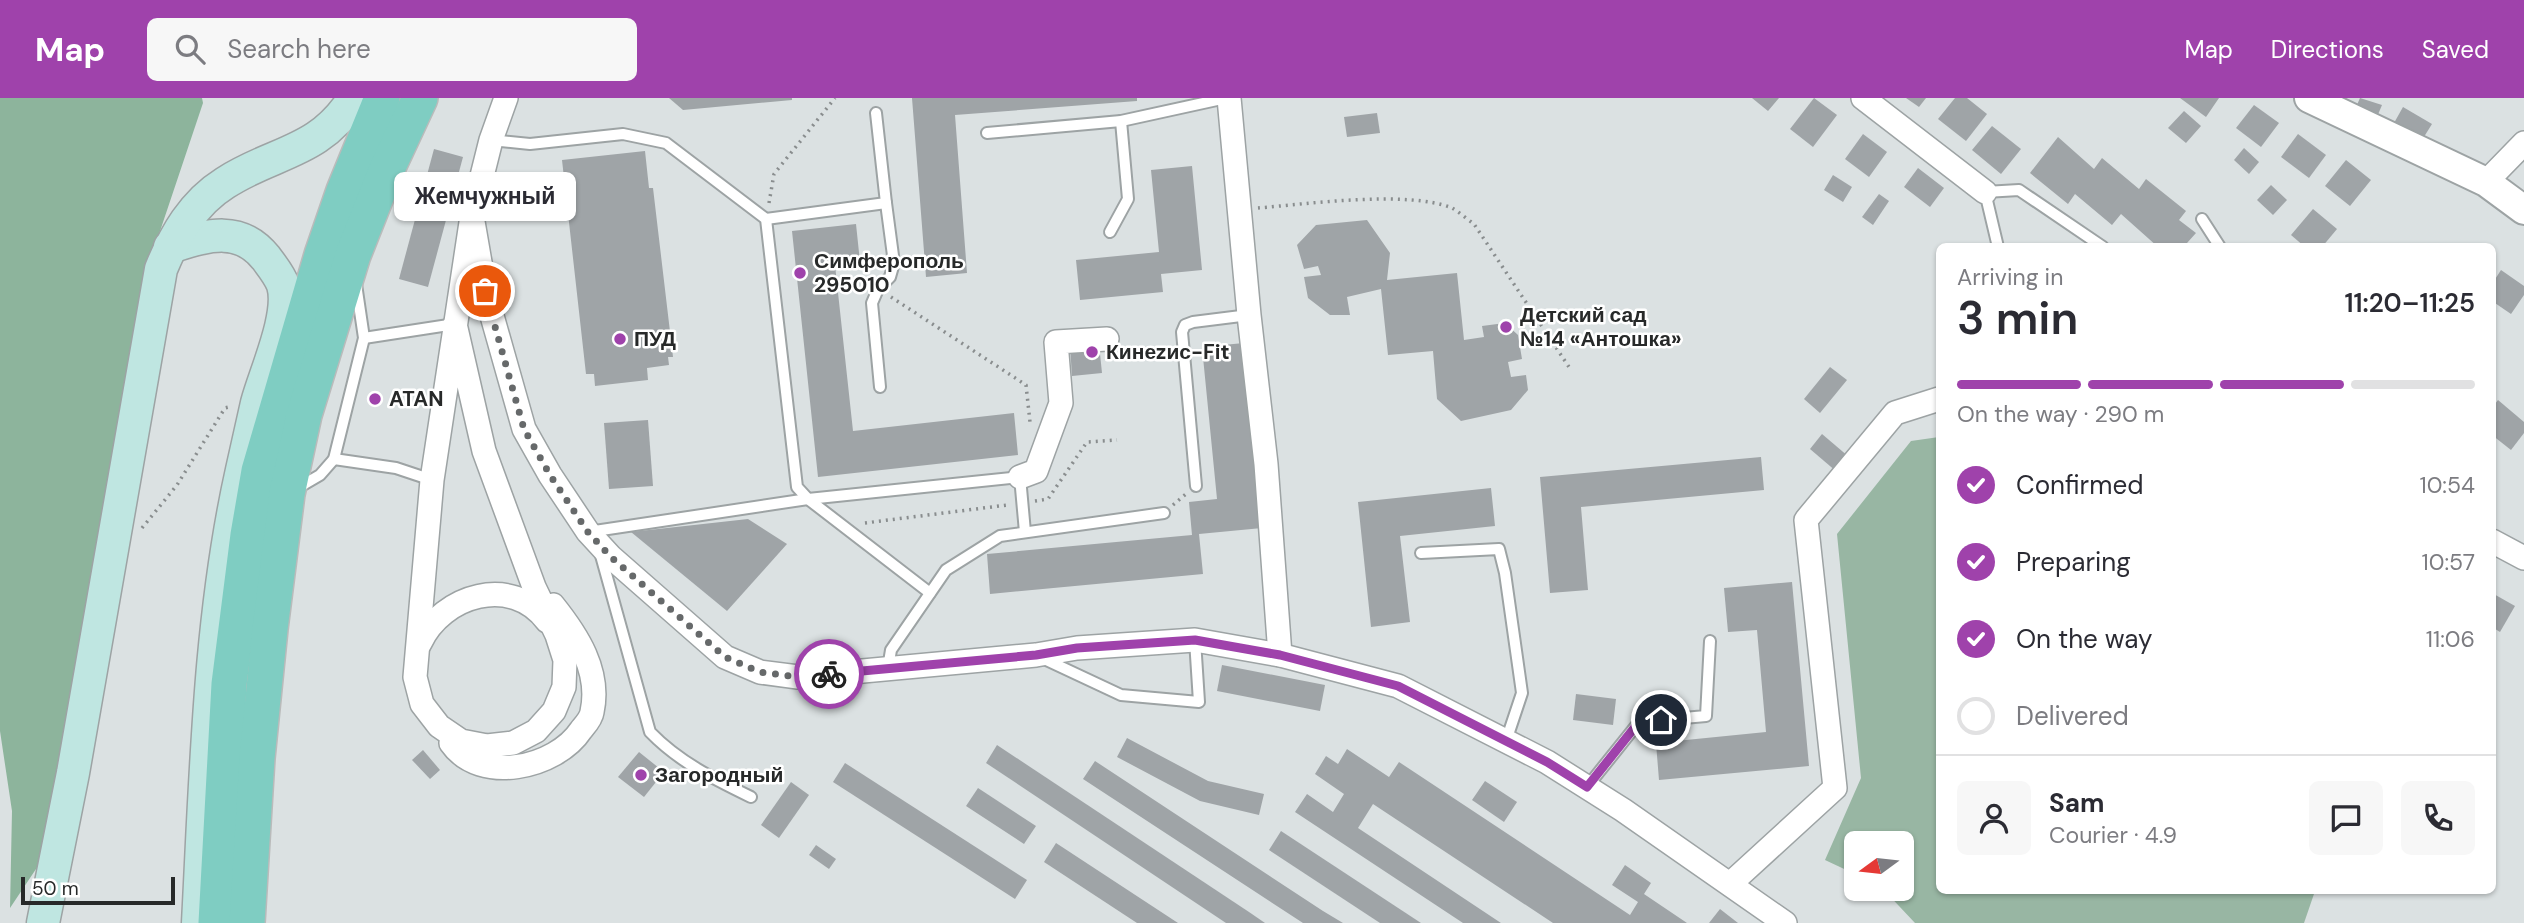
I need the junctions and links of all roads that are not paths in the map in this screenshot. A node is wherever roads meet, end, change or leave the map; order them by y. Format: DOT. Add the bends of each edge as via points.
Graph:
graph roads {
  1 [pos="354,98"];
  2 [pos="382,98"];
  3 [pos="420,98"];
  4 [pos="506,98"];
  5 [pos="1227,98"];
  6 [pos="1863,98"];
  7 [pos="2309,98"];
  8 [pos="876,113"];
  9 [pos="1121,121"];
  10 [pos="987,133"];
  11 [pos="491,139"];
  12 [pos="2524,143"];
  13 [pos="2486,182"];
  14 [pos="1984,192"];
  15 [pos="886,203"];
  16 [pos="2524,209"];
  17 [pos="472,216"];
  18 [pos="766,219"];
  19 [pos="2202,219"];
  20 [pos="1110,232"];
  21 [pos="1997,243"];
  22 [pos="2097,243"];
  23 [pos="2217,243"];
  24 [pos="170,247"];
  25 [pos="353,255"];
  26 [pos="1249,315"];
  27 [pos="455,324"];
  28 [pos="364,338"];
  29 [pos="1107,339"];
  30 [pos="880,387"];
  31 [pos="1936,400"];
  32 [pos="334,459"];
  33 [pos="1028,474"];
  34 [pos="432,480"];
  35 [pos="1196,486"];
  36 [pos="287,494"];
  37 [pos="808,499"];
  38 [pos="1164,513"];
  39 [pos="1025,532"];
  40 [pos="593,537"];
  41 [pos="2496,543"];
  42 [pos="1421,553"];
  43 [pos="2524,558"];
  44 [pos="534,587"];
  45 [pos="930,593"];
  46 [pos="557,635"];
  47 [pos="1195,640"];
  48 [pos="1710,641"];
  49 [pos="417,650"];
  50 [pos="1036,655"];
  51 [pos="1280,655"];
  52 [pos="888,668"];
  53 [pos="439,726"];
  54 [pos="1506,740"];
  55 [pos="1587,787"];
  56 [pos="751,797"];
  57 [pos="1730,884"];
  58 [pos="43,923"];
  59 [pos="198,923"];
  60 [pos="216,923"];
  61 [pos="247,923"];
  62 [pos="1785,923"];
  1 -- 24 [label="main road" via="345,112 306,146 223,184 189,215"];
  2 -- 60 [label="main road" via="322,255 260,471 229,684"];
  3 -- 25 [label="main road"];
  4 -- 11 [label="street"];
  5 -- 9 [label="lane"];
  5 -- 26 [label="street"];
  6 -- 14 [label="street"];
  7 -- 13 [label="street"];
  8 -- 15 [label="lane"];
  9 -- 10 [label="lane"];
  9 -- 20 [label="lane" via="1128,199"];
  11 -- 17 [label="street"];
  11 -- 18 [label="lane" via="530,144 624,134 666,143"];
  12 -- 13 [label="street"];
  13 -- 16 [label="street"];
  14 -- 21 [label="lane"];
  14 -- 22 [label="lane" via="2019,190"];
  15 -- 18 [label="lane"];
  15 -- 30 [label="lane" via="894,263 872,303"];
  17 -- 27 [label="street"];
  17 -- 40 [label="street" via="485,291 524,429"];
  18 -- 37 [label="lane" via="797,486"];
  19 -- 23 [label="lane"];
  24 -- 58 [label="main road" via="161,269"];
  24 -- 59 [label="main road" via="205,236 237,236 258,248 283,286 282,323 257,403 230,526 211,692"];
  25 -- 28 [label="lane"];
  25 -- 36 [label="main road" via="304,415"];
  26 -- 35 [label="lane" via="1193,321 1182,332"];
  26 -- 51 [label="street"];
  27 -- 28 [label="lane"];
  27 -- 34 [label="street"];
  27 -- 44 [label="street" via="484,451"];
  28 -- 32 [label="lane"];
  29 -- 33 [label="street" via="1056,342 1061,403"];
  31 -- 57 [label="street" via="1895,413 1806,520 1835,788"];
  32 -- 34 [label="lane" via="396,468"];
  32 -- 36 [label="lane" via="320,475"];
  33 -- 37 [label="lane"];
  33 -- 39 [label="lane"];
  34 -- 49 [label="street"];
  36 -- 61 [label="main road" via="257,758"];
  37 -- 40 [label="lane"];
  37 -- 45 [label="lane"];
  38 -- 39 [label="lane"];
  39 -- 45 [label="lane" via="1000,536 946,570"];
  40 -- 52 [label="street" via="725,657 760,672 798,677"];
  40 -- 56 [label="lane" via="650,732 699,771"];
  41 -- 43 [label="street"];
  42 -- 54 [label="lane" via="1499,549 1522,693"];
  44 -- 46 [label="street"];
  44 -- 53 [label="street" via="571,628 594,685 592,715 575,741 548,759 518,768 486,765 457,753"];
  45 -- 52 [label="lane" via="891,650"];
  46 -- 49 [label="street" via="526,604 482,595 441,612 426,629"];
  46 -- 53 [label="street" via="565,660 564,687 554,711 536,731 513,743 487,746 461,741"];
  47 -- 50 [label="street"];
  47 -- 50 [label="lane" via="1199,702 1121,695"];
  47 -- 51 [label="street"];
  48 -- 55 [label="lane" via="1706,716 1639,722"];
  49 -- 53 [label="street" via="415,677 422,704"];
  50 -- 52 [label="street"];
  51 -- 54 [label="street" via="1398,686"];
  54 -- 55 [label="street"];
  55 -- 57 [label="street"];
  57 -- 62 [label="street"];
}
